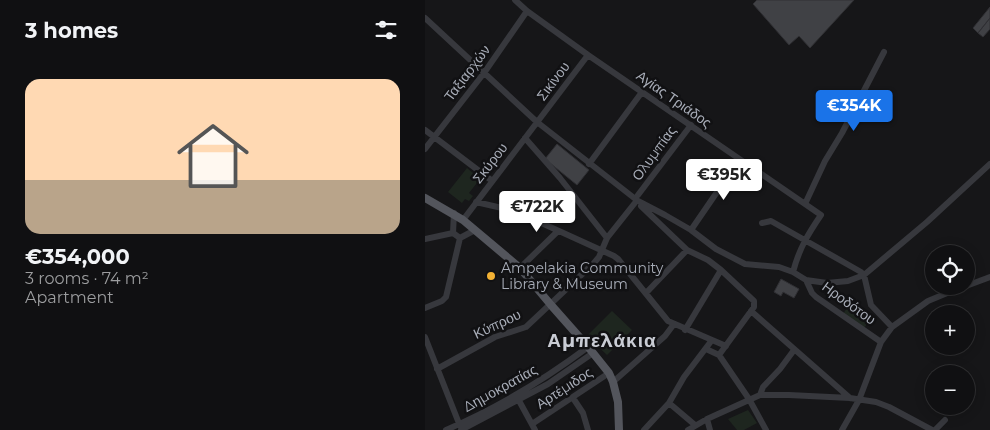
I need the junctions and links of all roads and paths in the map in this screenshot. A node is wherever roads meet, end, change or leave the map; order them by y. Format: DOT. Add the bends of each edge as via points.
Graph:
graph roads {
  1 [pos="515,0"];
  2 [pos="527,11"];
  3 [pos="425,18"];
  4 [pos="884,52"];
  5 [pos="588,55"];
  6 [pos="483,73"];
  7 [pos="643,92"];
  8 [pos="537,122"];
  9 [pos="691,125"];
  10 [pos="425,130"];
  11 [pos="434,136"];
  12 [pos="525,138"];
  13 [pos="425,149"];
  14 [pos="739,160"];
  15 [pos="589,164"];
  16 [pos="990,164"];
  17 [pos="491,180"];
  18 [pos="639,195"];
  19 [pos="425,198"];
  20 [pos="476,202"];
  21 [pos="805,204"];
  22 [pos="453,214"];
  23 [pos="665,215"];
  24 [pos="463,220"];
  25 [pos="660,223"];
  26 [pos="761,223"];
  27 [pos="475,230"];
  28 [pos="691,230"];
  29 [pos="558,231"];
  30 [pos="453,233"];
  31 [pos="460,238"];
  32 [pos="607,238"];
  33 [pos="425,239"];
  34 [pos="804,240"];
  35 [pos="716,249"];
  36 [pos="601,250"];
  37 [pos="687,250"];
  38 [pos="708,260"];
  39 [pos="520,268"];
  40 [pos="721,270"];
  41 [pos="793,272"];
  42 [pos="865,276"];
  43 [pos="990,278"];
  44 [pos="806,280"];
  45 [pos="975,283"];
  46 [pos="646,293"];
  47 [pos="943,295"];
  48 [pos="551,306"];
  49 [pos="425,308"];
  50 [pos="751,312"];
  51 [pos="674,324"];
  52 [pos="892,327"];
  53 [pos="685,330"];
  54 [pos="425,336"];
  55 [pos="712,340"];
  56 [pos="881,342"];
  57 [pos="726,346"];
  58 [pos="706,349"];
  59 [pos="591,350"];
  60 [pos="793,350"];
  61 [pos="719,355"];
  62 [pos="437,368"];
  63 [pos="609,374"];
  64 [pos="613,382"];
  65 [pos="759,395"];
  66 [pos="517,398"];
  67 [pos="573,398"];
  68 [pos="850,398"];
  69 [pos="749,400"];
  70 [pos="859,400"];
  71 [pos="669,403"];
  72 [pos="707,419"];
  73 [pos="945,420"];
  74 [pos="695,425"];
  75 [pos="533,427"];
  76 [pos="919,427"];
  77 [pos="461,428"];
  78 [pos="446,430"];
  79 [pos="588,430"];
  80 [pos="619,430"];
  81 [pos="645,430"];
  82 [pos="688,430"];
  83 [pos="710,430"];
  84 [pos="766,430"];
  85 [pos="842,430"];
  86 [pos="933,430"];
  1 -- 2 [label="street, Αγίας Τριάδος"];
  2 -- 5 [label="street, Αγίας Τριάδος"];
  2 -- 6 [label="street, Ταξιαρχών"];
  3 -- 6 [label="street"];
  4 -- 21 [label="street"];
  5 -- 7 [label="street, Αγίας Τριάδος"];
  5 -- 8 [label="street, Σικίνου"];
  6 -- 8 [label="street"];
  6 -- 11 [label="street, Ταξιαρχών"];
  7 -- 9 [label="street, Αγίας Τριάδος"];
  7 -- 15 [label="street"];
  8 -- 12 [label="street, Σκύρου"];
  8 -- 15 [label="street"];
  9 -- 14 [label="street, Αγίας Τριάδος"];
  9 -- 18 [label="street, Ολυμπίας"];
  10 -- 11 [label="street"];
  11 -- 13 [label="street, Ταξιαρχών"];
  11 -- 17 [label="street"];
  12 -- 17 [label="street, Σκύρου"];
  12 -- 32 [label="street"];
  14 -- 21 [label="street, Αγίας Τριάδος"];
  14 -- 28 [label="street"];
  15 -- 23 [label="street" via="638,201"];
  16 -- 42 [label="street"];
  17 -- 20 [label="street, Σκύρου"];
  19 -- 22 [label="main road"];
  20 -- 24 [label="street, Σκύρου"];
  20 -- 29 [label="street" via="515,210"];
  21 -- 34 [label="street, Αγίας Τριάδος" via="821,214"];
  22 -- 24 [label="main road"];
  22 -- 30 [label="street"];
  23 -- 25 [label="street"];
  23 -- 28 [label="street"];
  24 -- 27 [label="main road"];
  25 -- 32 [label="street, Κύπρου" via="637,205"];
  25 -- 37 [label="street"];
  26 -- 34 [label="street" via="771,221"];
  27 -- 31 [label="street"];
  27 -- 39 [label="main road"];
  28 -- 35 [label="street"];
  29 -- 36 [label="street"];
  29 -- 39 [label="street"];
  30 -- 31 [label="street"];
  30 -- 33 [label="street"];
  31 -- 49 [label="street" via="445,297"];
  32 -- 36 [label="street, Κύπρου"];
  34 -- 41 [label="street"];
  34 -- 42 [label="street" via="852,265"];
  35 -- 38 [label="street"];
  35 -- 41 [label="street" via="745,264 779,267"];
  36 -- 46 [label="street" via="619,259"];
  36 -- 48 [label="street, Κύπρου" via="594,263"];
  37 -- 38 [label="street"];
  37 -- 46 [label="street"];
  38 -- 40 [label="street"];
  39 -- 48 [label="main road"];
  40 -- 50 [label="street" via="754,301"];
  40 -- 53 [label="street"];
  41 -- 44 [label="street"];
  42 -- 44 [label="street" via="827,283"];
  42 -- 52 [label="street" via="871,305"];
  43 -- 45 [label="street"];
  44 -- 56 [label="street, Ηροδότου" via="816,297"];
  46 -- 51 [label="street" via="668,322"];
  47 -- 52 [label="street" via="928,301"];
  48 -- 59 [label="main road"];
  48 -- 62 [label="street, Κύπρου" via="526,327 495,338"];
  50 -- 57 [label="street"];
  50 -- 60 [label="street"];
  51 -- 53 [label="street"];
  51 -- 64 [label="street"];
  52 -- 56 [label="street"];
  53 -- 55 [label="street"];
  54 -- 62 [label="street"];
  55 -- 57 [label="street"];
  55 -- 58 [label="street"];
  56 -- 70 [label="street"];
  57 -- 61 [label="street"];
  58 -- 61 [label="street"];
  58 -- 71 [label="street"];
  59 -- 63 [label="main road"];
  59 -- 66 [label="street, Δημοκρατίας" via="548,384"];
  60 -- 65 [label="street"];
  60 -- 68 [label="street"];
  61 -- 69 [label="street"];
  62 -- 77 [label="street"];
  63 -- 64 [label="main road"];
  63 -- 67 [label="street, Αρτέμιδος"];
  64 -- 80 [label="main road"];
  65 -- 68 [label="street"];
  65 -- 69 [label="street"];
  66 -- 75 [label="street"];
  66 -- 77 [label="street, Δημοκρατίας"];
  67 -- 75 [label="street, Αρτέμιδος"];
  67 -- 79 [label="street" via="583,413"];
  68 -- 70 [label="street"];
  69 -- 72 [label="street"];
  69 -- 84 [label="street"];
  70 -- 76 [label="street" via="889,407"];
  70 -- 85 [label="street"];
  71 -- 74 [label="street"];
  71 -- 81 [label="street"];
  72 -- 74 [label="street"];
  72 -- 83 [label="street"];
  73 -- 86 [label="street"];
  74 -- 82 [label="street"];
  76 -- 86 [label="street"];
  77 -- 78 [label="street, Δημοκρατίας"];
}
